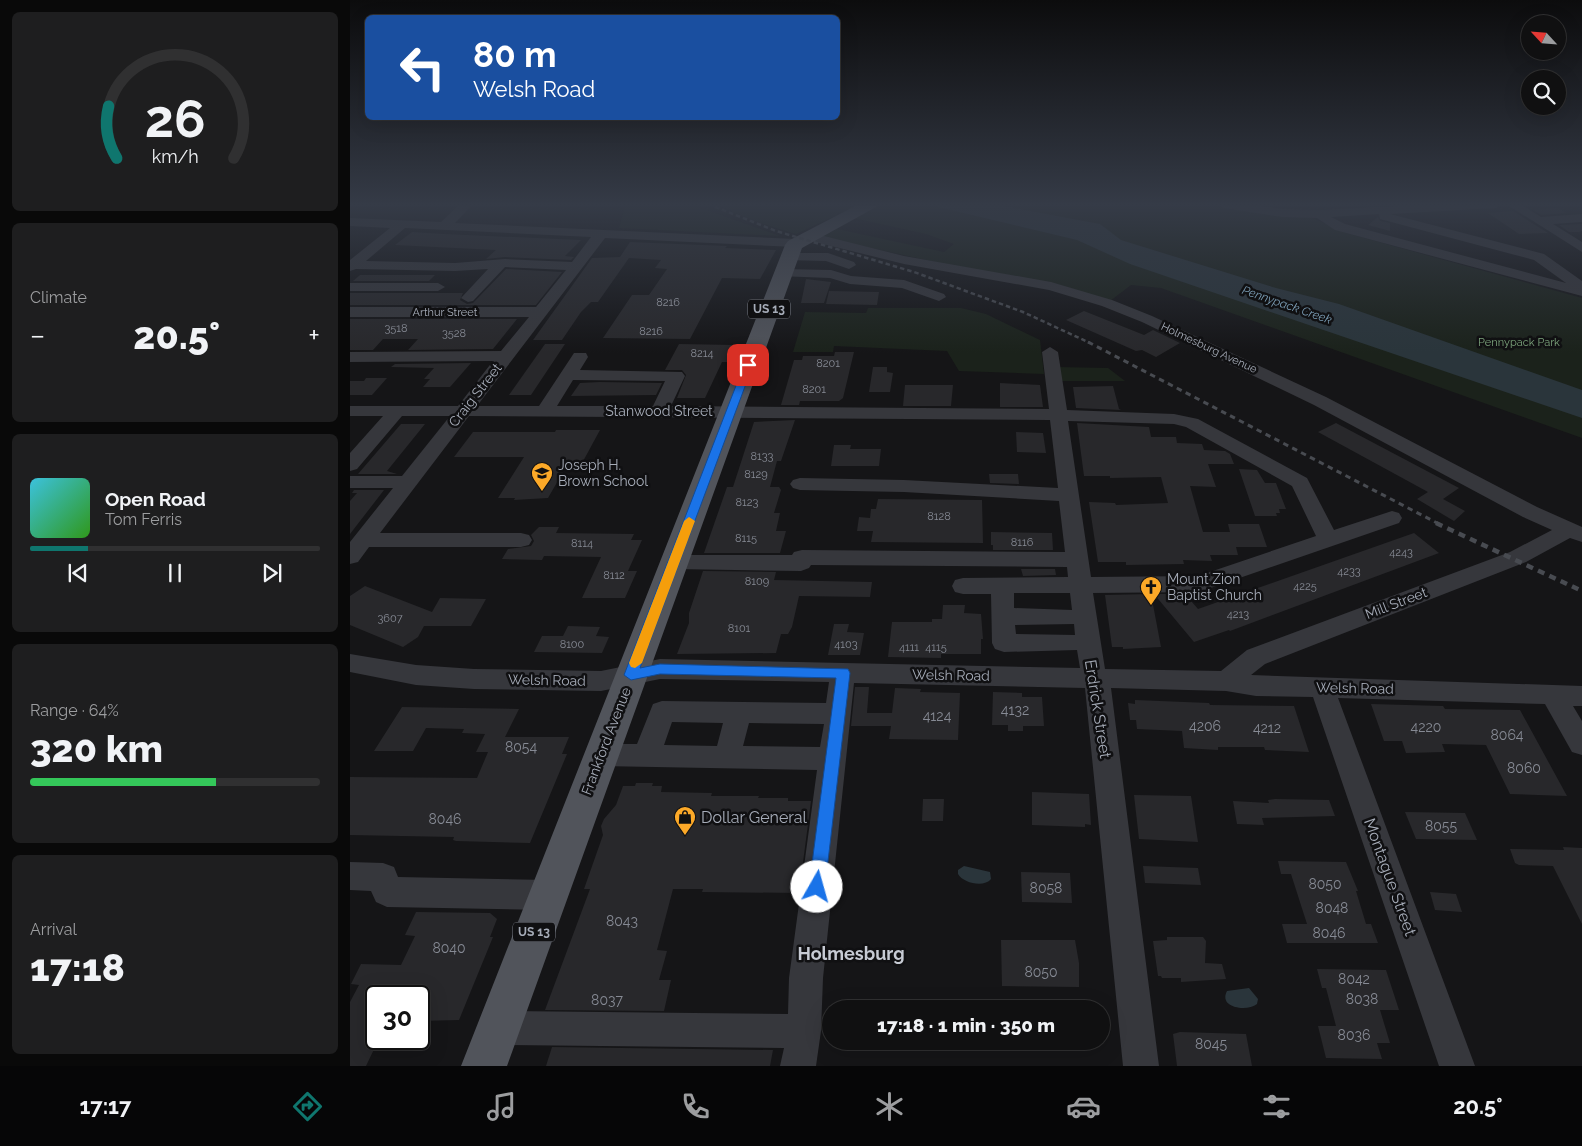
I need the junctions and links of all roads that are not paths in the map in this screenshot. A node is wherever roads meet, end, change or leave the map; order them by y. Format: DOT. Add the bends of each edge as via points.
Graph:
graph roads {
  1 [pos="366,254"];
  2 [pos="585,254"];
  3 [pos="793,254"];
  4 [pos="797,254"];
  5 [pos="806,254"];
  6 [pos="818,254"];
  7 [pos="1440,254"];
  8 [pos="1527,254"];
  9 [pos="500,264"];
  10 [pos="849,265"];
  11 [pos="351,266"];
  12 [pos="575,266"];
  13 [pos="350,287"];
  14 [pos="438,287"];
  15 [pos="1582,288"];
  16 [pos="1582,292"];
  17 [pos="939,297"];
  18 [pos="468,298"];
  19 [pos="350,312"];
  20 [pos="539,312"];
  21 [pos="1050,352"];
  22 [pos="505,356"];
  23 [pos="350,357"];
  24 [pos="580,357"];
  25 [pos="568,375"];
  26 [pos="350,411"];
  27 [pos="397,411"];
  28 [pos="463,411"];
  29 [pos="544,411"];
  30 [pos="659,411"];
  31 [pos="731,411"];
  32 [pos="1058,415"];
  33 [pos="350,465"];
  34 [pos="350,482"];
  35 [pos="408,482"];
  36 [pos="800,484"];
  37 [pos="1069,495"];
  38 [pos="1392,518"];
  39 [pos="1575,532"];
  40 [pos="364,540"];
  41 [pos="521,540"];
  42 [pos="1328,540"];
  43 [pos="350,557"];
  44 [pos="1078,560"];
  45 [pos="674,562"];
  46 [pos="963,586"];
  47 [pos="1002,586"];
  48 [pos="1082,586"];
  49 [pos="1003,616"];
  50 [pos="1068,618"];
  51 [pos="1071,643"];
  52 [pos="350,663"];
  53 [pos="844,673"];
  54 [pos="631,675"];
  55 [pos="1094,678"];
  56 [pos="1226,681"];
  57 [pos="1322,688"];
  58 [pos="1553,696"];
  59 [pos="1582,696"];
  60 [pos="739,712"];
  61 [pos="839,714"];
  62 [pos="1582,744"];
  63 [pos="600,755"];
  64 [pos="647,756"];
  65 [pos="727,757"];
  66 [pos="834,758"];
  67 [pos="350,876"];
  68 [pos="548,895"];
  69 [pos="498,1028"];
  70 [pos="804,1031"];
  71 [pos="484,1066"];
  72 [pos="798,1066"];
  73 [pos="1141,1066"];
  74 [pos="1458,1066"];
  1 -- 11 [label="street"];
  2 -- 12 [label="street, Craig Street"];
  3 -- 31 [label="main road, Frankford Avenue / US 13"];
  4 -- 17 [label="street" via="831,274 850,280 904,284"];
  5 -- 10 [label="street"];
  6 -- 39 [label="street, Holmesburg Avenue" via="904,260 1051,286 1107,302 1320,401"];
  7 -- 16 [label="street"];
  8 -- 15 [label="street" via="1539,257"];
  9 -- 11 [label="street"];
  9 -- 12 [label="street"];
  9 -- 18 [label="street"];
  12 -- 20 [label="street, Craig Street"];
  13 -- 14 [label="street"];
  19 -- 20 [label="street, Arthur Street"];
  20 -- 22 [label="street, Craig Street"];
  21 -- 32 [label="street, Erdrick Street"];
  22 -- 23 [label="street"];
  22 -- 28 [label="street, Craig Street"];
  24 -- 25 [label="street"];
  25 -- 29 [label="street"];
  25 -- 30 [label="street" via="676,376"];
  26 -- 27 [label="street, Stanwood Street"];
  27 -- 28 [label="street, Stanwood Street"];
  27 -- 33 [label="street"];
  28 -- 29 [label="street, Stanwood Street"];
  28 -- 35 [label="street, Craig Street"];
  29 -- 30 [label="street, Stanwood Street"];
  30 -- 31 [label="street, Stanwood Street"];
  31 -- 32 [label="street, Stanwood Street"];
  31 -- 45 [label="main road, Frankford Avenue / US 13"];
  32 -- 37 [label="street, Erdrick Street"];
  32 -- 42 [label="street, Stanwood Street" via="1174,419 1192,423 1300,482"];
  34 -- 35 [label="street"];
  35 -- 40 [label="street, Craig Street"];
  36 -- 37 [label="street"];
  37 -- 44 [label="street, Erdrick Street"];
  38 -- 42 [label="street"];
  39 -- 56 [label="street, Mill Street" via="1256,657"];
  40 -- 41 [label="street"];
  40 -- 43 [label="street, Craig Street"];
  42 -- 48 [label="street" via="1199,584"];
  44 -- 45 [label="street" via="802,557 801,563"];
  44 -- 48 [label="street, Erdrick Street"];
  45 -- 54 [label="main road, Frankford Avenue / US 13"];
  46 -- 47 [label="street"];
  47 -- 48 [label="street"];
  47 -- 49 [label="street"];
  48 -- 55 [label="street, Erdrick Street"];
  49 -- 50 [label="street"];
  49 -- 51 [label="street" via="1004,643"];
  52 -- 54 [label="street, Welsh Road" via="400,673 466,679 601,681"];
  53 -- 54 [label="street, Welsh Road" via="660,669"];
  53 -- 55 [label="street, Welsh Road"];
  53 -- 61 [label="street"];
  54 -- 63 [label="main road, Frankford Avenue / US 13"];
  55 -- 56 [label="street, Welsh Road"];
  55 -- 73 [label="street, Erdrick Street" via="1099,692"];
  56 -- 57 [label="street, Welsh Road" via="1256,686"];
  57 -- 58 [label="street, Welsh Road" via="1538,692"];
  57 -- 74 [label="street, Montague Street"];
  58 -- 59 [label="street, Welsh Road"];
  58 -- 62 [label="street"];
  60 -- 61 [label="street"];
  60 -- 64 [label="street" via="662,711"];
  60 -- 65 [label="street"];
  61 -- 66 [label="street"];
  63 -- 64 [label="street"];
  63 -- 68 [label="main road, Frankford Avenue / US 13"];
  64 -- 65 [label="street"];
  65 -- 66 [label="street"];
  66 -- 70 [label="street" via="806,978"];
  67 -- 68 [label="street" via="384,877 387,892"];
  68 -- 69 [label="main road, Frankford Avenue / US 13"];
  69 -- 70 [label="street"];
  69 -- 71 [label="main road, Frankford Avenue / US 13"];
  70 -- 72 [label="street"];
}
